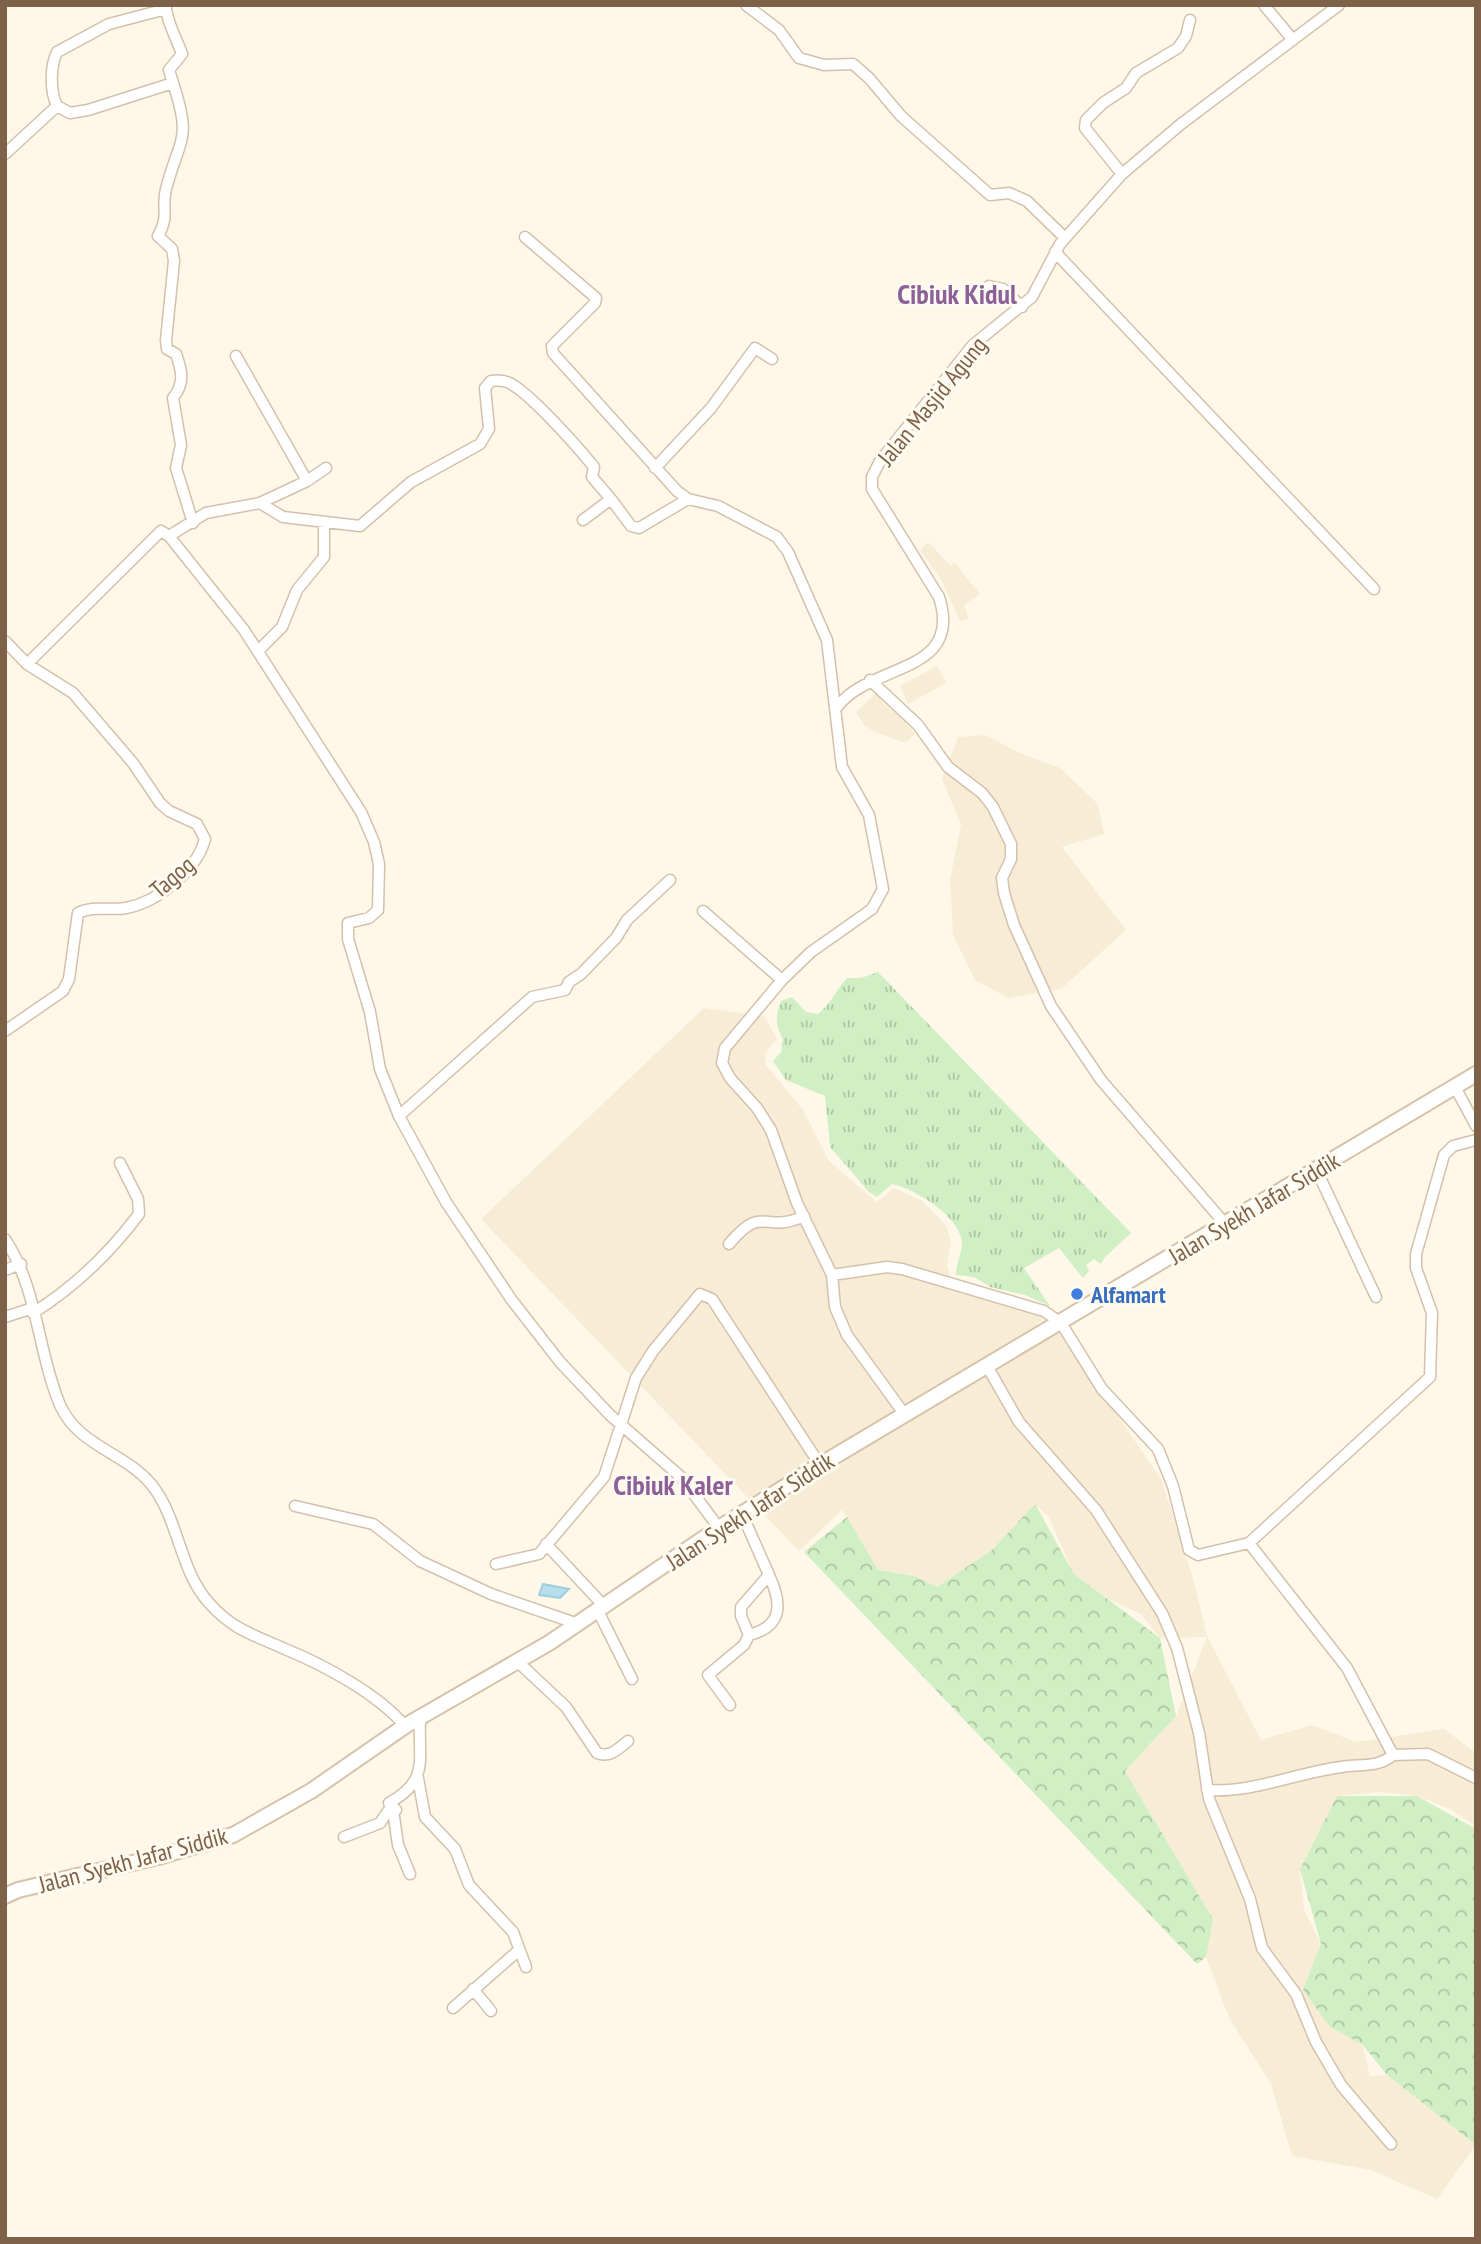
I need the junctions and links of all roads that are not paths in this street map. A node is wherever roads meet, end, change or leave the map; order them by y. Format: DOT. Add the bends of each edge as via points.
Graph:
graph roads {
  1 [pos="746,5"];
  2 [pos="1264,5"];
  3 [pos="1338,5"];
  4 [pos="166,7"];
  5 [pos="1190,20"];
  6 [pos="1293,40"];
  7 [pos="173,83"];
  8 [pos="57,107"];
  9 [pos="5,154"];
  10 [pos="1122,174"];
  11 [pos="525,237"];
  12 [pos="1066,237"];
  13 [pos="1055,251"];
  14 [pos="989,286"];
  15 [pos="1022,307"];
  16 [pos="236,356"];
  17 [pos="772,359"];
  18 [pos="326,468"];
  19 [pos="655,468"];
  20 [pos="307,481"];
  21 [pos="611,499"];
  22 [pos="688,499"];
  23 [pos="260,503"];
  24 [pos="583,520"];
  25 [pos="324,522"];
  26 [pos="192,523"];
  27 [pos="169,536"];
  28 [pos="1374,589"];
  29 [pos="5,641"];
  30 [pos="258,651"];
  31 [pos="27,664"];
  32 [pos="870,680"];
  33 [pos="837,707"];
  34 [pos="670,880"];
  35 [pos="703,911"];
  36 [pos="782,980"];
  37 [pos="5,1031"];
  38 [pos="1476,1074"];
  39 [pos="1455,1087"];
  40 [pos="399,1116"];
  41 [pos="1476,1126"];
  42 [pos="1476,1140"];
  43 [pos="120,1163"];
  44 [pos="1317,1171"];
  45 [pos="804,1216"];
  46 [pos="1226,1224"];
  47 [pos="5,1239"];
  48 [pos="729,1244"];
  49 [pos="21,1264"];
  50 [pos="5,1270"];
  51 [pos="832,1275"];
  52 [pos="1376,1297"];
  53 [pos="33,1310"];
  54 [pos="5,1317"];
  55 [pos="1060,1323"];
  56 [pos="987,1366"];
  57 [pos="905,1415"];
  58 [pos="620,1424"];
  59 [pos="820,1465"];
  60 [pos="295,1506"];
  61 [pos="742,1514"];
  62 [pos="719,1528"];
  63 [pos="1249,1543"];
  64 [pos="546,1544"];
  65 [pos="496,1564"];
  66 [pos="769,1575"];
  67 [pos="602,1609"];
  68 [pos="578,1624"];
  69 [pos="749,1635"];
  70 [pos="518,1662"];
  71 [pos="632,1679"];
  72 [pos="730,1705"];
  73 [pos="420,1720"];
  74 [pos="405,1726"];
  75 [pos="628,1741"];
  76 [pos="1393,1755"];
  77 [pos="418,1778"];
  78 [pos="1476,1778"];
  79 [pos="1207,1790"];
  80 [pos="393,1810"];
  81 [pos="344,1837"];
  82 [pos="410,1874"];
  83 [pos="5,1896"];
  84 [pos="519,1950"];
  85 [pos="526,1967"];
  86 [pos="473,1989"];
  87 [pos="453,2008"];
  88 [pos="491,2011"];
  89 [pos="1391,2144"];
  1 -- 12 [label="street" via="779,30 799,58 824,65 853,64 901,116 990,194 1009,193 1027,201"];
  2 -- 6 [label="street"];
  3 -- 6 [label="street, Jalan Masjid Agung"];
  4 -- 7 [label="street" via="170,31 182,54 169,70"];
  4 -- 8 [label="street" via="109,24 57,51 52,86"];
  5 -- 10 [label="street" via="1178,48 1136,73 1126,88 1086,120 1085,128"];
  6 -- 10 [label="street, Jalan Masjid Agung"];
  7 -- 8 [label="street" via="88,110 70,113"];
  7 -- 26 [label="street" via="185,127 184,141 167,188 164,227 158,236 172,249 174,261 166,340 182,376 181,388 173,398 181,445 176,468"];
  8 -- 9 [label="street"];
  10 -- 12 [label="street, Jalan Masjid Agung"];
  11 -- 19 [label="street" via="596,298 551,349"];
  12 -- 13 [label="street, Jalan Masjid Agung"];
  13 -- 15 [label="street, Jalan Masjid Agung" via="1035,292"];
  13 -- 28 [label="street"];
  14 -- 15 [label="street" via="1003,289"];
  15 -- 32 [label="street, Jalan Masjid Agung" via="964,356 872,477 876,498 939,597 944,622 941,640 928,655"];
  16 -- 20 [label="street"];
  17 -- 19 [label="street" via="755,348 711,408"];
  18 -- 20 [label="street"];
  19 -- 22 [label="street"];
  20 -- 23 [label="street"];
  21 -- 22 [label="street" via="631,526 639,528"];
  21 -- 24 [label="street"];
  21 -- 25 [label="street" via="592,477 594,467 572,441 512,384 491,381 484,395 489,429 480,444 411,482 360,526"];
  22 -- 33 [label="street" via="729,511 784,545 822,625"];
  23 -- 25 [label="street" via="283,517"];
  23 -- 26 [label="street" via="206,513"];
  25 -- 30 [label="street" via="324,557 297,590 282,627"];
  26 -- 27 [label="street"];
  27 -- 30 [label="street"];
  27 -- 31 [label="street" via="161,531"];
  29 -- 31 [label="street, Tagog"];
  30 -- 40 [label="street" via="361,812 374,842 379,864 378,909 369,918 350,921 347,928 380,1069"];
  31 -- 37 [label="street, Tagog" via="74,693 160,803 197,824 205,839 191,867 152,897 130,907 78,913 66,986 44,1007"];
  32 -- 33 [label="street, Jalan Masjid Agung"];
  32 -- 46 [label="street" via="918,726 948,767 993,807 1011,844 1011,859 1002,878 1004,893 1051,1006 1101,1080"];
  33 -- 36 [label="street" via="842,767 869,815 883,889 872,909 811,952"];
  34 -- 40 [label="street" via="565,990 532,997"];
  35 -- 36 [label="street"];
  36 -- 45 [label="street" via="730,1041 722,1063 772,1130"];
  38 -- 39 [label="main road, Jalan Syekh Jafar Siddik"];
  39 -- 41 [label="street"];
  39 -- 44 [label="main road, Jalan Syekh Jafar Siddik"];
  40 -- 58 [label="street" via="446,1202 511,1299 560,1362"];
  42 -- 63 [label="street" via="1453,1146 1444,1155 1416,1254 1416,1268 1432,1313 1430,1377"];
  43 -- 53 [label="street" via="138,1199 139,1214 75,1284"];
  44 -- 46 [label="main road, Jalan Syekh Jafar Siddik"];
  44 -- 52 [label="street"];
  45 -- 48 [label="street" via="784,1225 749,1222"];
  45 -- 51 [label="street"];
  46 -- 55 [label="main road, Jalan Syekh Jafar Siddik"];
  47 -- 49 [label="street"];
  49 -- 50 [label="street"];
  49 -- 53 [label="street"];
  51 -- 55 [label="street" via="902,1269 1044,1311"];
  51 -- 57 [label="street" via="835,1307 847,1335"];
  53 -- 54 [label="street"];
  53 -- 74 [label="street" via="65,1414 92,1443 149,1482 210,1605 238,1630 317,1665 389,1707"];
  55 -- 56 [label="main road, Jalan Syekh Jafar Siddik"];
  55 -- 63 [label="street" via="1102,1389 1161,1455 1189,1550 1198,1555"];
  56 -- 57 [label="main road, Jalan Syekh Jafar Siddik"];
  56 -- 79 [label="street" via="1019,1422 1096,1510 1162,1613 1177,1648 1199,1733"];
  57 -- 59 [label="main road, Jalan Syekh Jafar Siddik"];
  58 -- 59 [label="street" via="645,1361 696,1297 705,1294"];
  58 -- 62 [label="street" via="681,1477"];
  58 -- 64 [label="street" via="607,1473"];
  59 -- 61 [label="main road, Jalan Syekh Jafar Siddik"];
  60 -- 68 [label="street" via="373,1524 420,1560 491,1594"];
  61 -- 62 [label="main road, Jalan Syekh Jafar Siddik"];
  61 -- 66 [label="street"];
  62 -- 67 [label="main road, Jalan Syekh Jafar Siddik"];
  63 -- 76 [label="street" via="1347,1668"];
  64 -- 65 [label="street" via="539,1554"];
  64 -- 67 [label="street"];
  66 -- 69 [label="street" via="741,1607"];
  66 -- 69 [label="street" via="780,1600 778,1610 770,1623"];
  67 -- 68 [label="main road, Jalan Syekh Jafar Siddik"];
  67 -- 71 [label="street"];
  68 -- 70 [label="main road, Jalan Syekh Jafar Siddik"];
  69 -- 72 [label="street" via="743,1646 708,1675"];
  70 -- 73 [label="main road, Jalan Syekh Jafar Siddik"];
  70 -- 75 [label="street" via="566,1707 597,1753 613,1753"];
  73 -- 74 [label="main road, Jalan Syekh Jafar Siddik"];
  73 -- 77 [label="street"];
  74 -- 83 [label="main road, Jalan Syekh Jafar Siddik" via="311,1791 233,1835"];
  76 -- 78 [label="street" via="1428,1754"];
  76 -- 79 [label="street" via="1375,1765 1342,1767 1244,1789"];
  77 -- 80 [label="street" via="389,1803"];
  77 -- 84 [label="street" via="425,1817 455,1849 465,1879 511,1929"];
  79 -- 89 [label="street" via="1250,1899 1267,1959 1296,1994 1341,2085"];
  80 -- 81 [label="street" via="384,1814 380,1823"];
  80 -- 82 [label="street" via="398,1845"];
  84 -- 85 [label="street"];
  84 -- 86 [label="street"];
  86 -- 87 [label="street"];
  86 -- 88 [label="street"];
}
